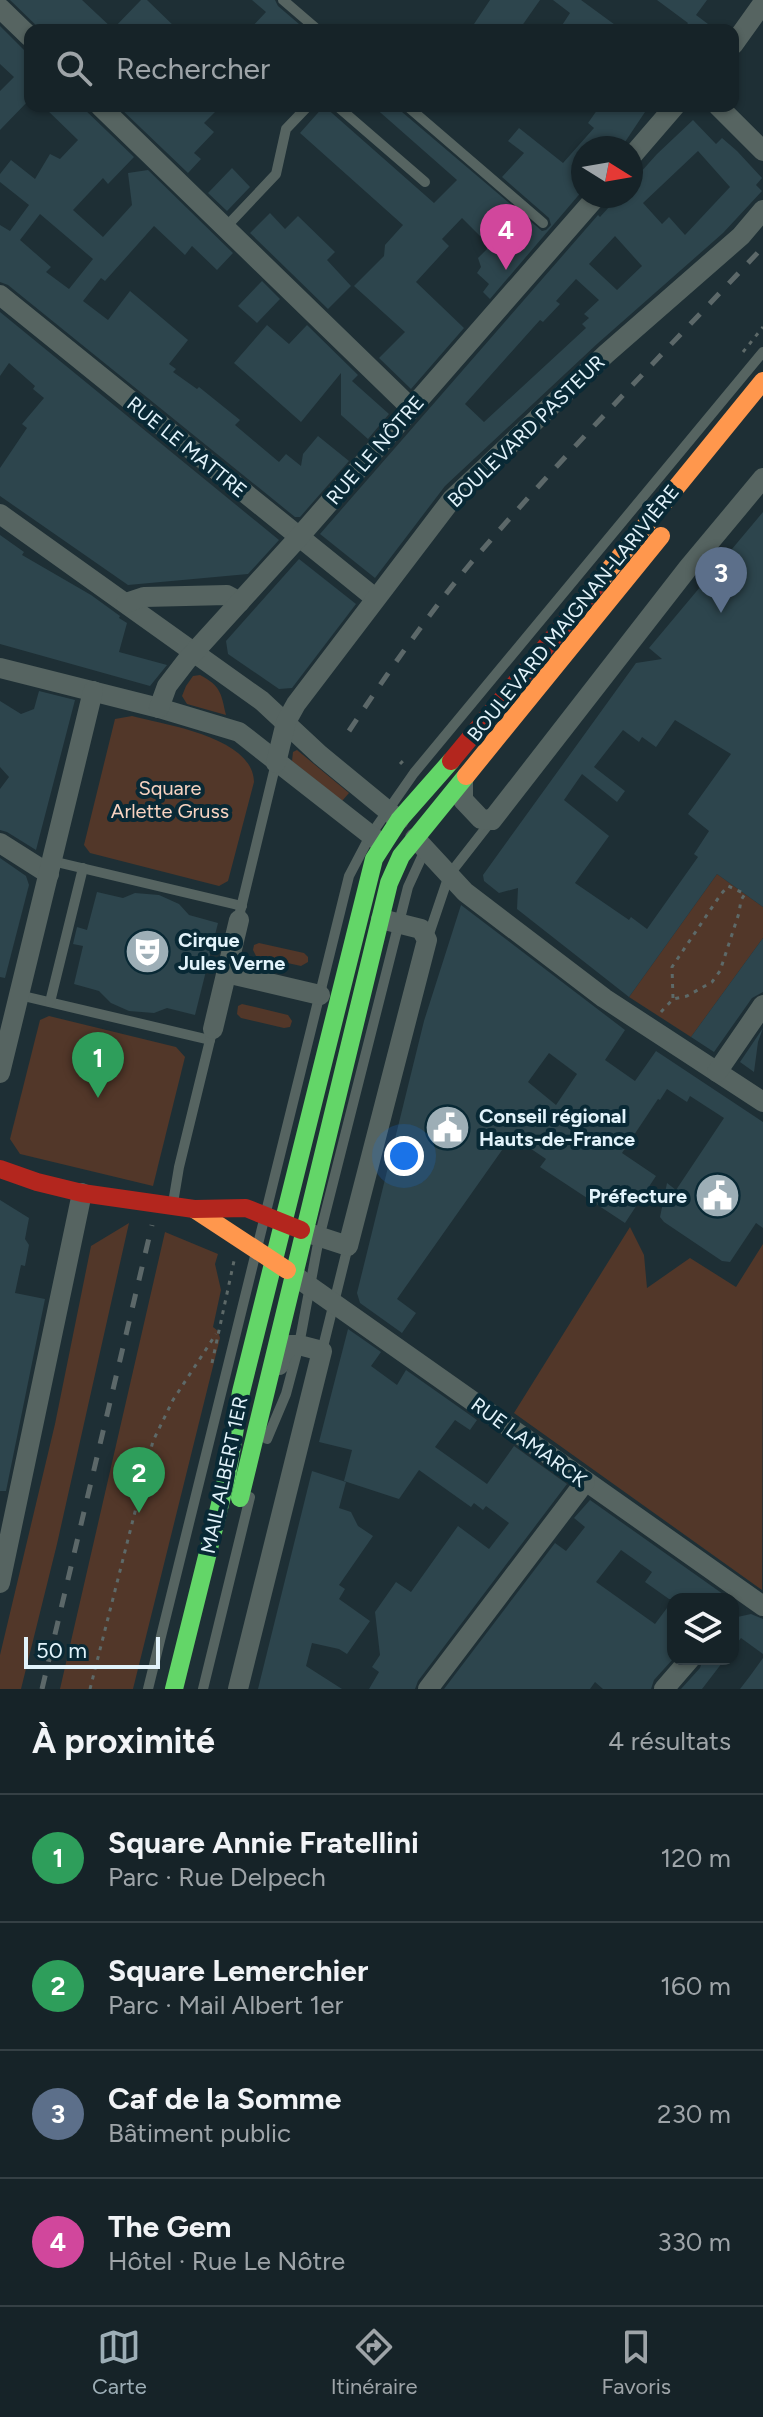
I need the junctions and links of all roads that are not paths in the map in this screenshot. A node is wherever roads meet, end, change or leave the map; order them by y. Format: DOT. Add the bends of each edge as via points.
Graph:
graph roads {
  1 [pos="283,0"];
  2 [pos="763,3"];
  3 [pos="0,8"];
  4 [pos="311,24"];
  5 [pos="24,31"];
  6 [pos="739,37"];
  7 [pos="106,112"];
  8 [pos="302,112"];
  9 [pos="344,112"];
  10 [pos="414,112"];
  11 [pos="670,112"];
  12 [pos="724,112"];
  13 [pos="643,143"];
  14 [pos="763,151"];
  15 [pos="425,182"];
  16 [pos="585,208"];
  17 [pos="763,210"];
  18 [pos="543,223"];
  19 [pos="225,228"];
  20 [pos="0,295"];
  21 [pos="763,352"];
  22 [pos="763,381"];
  23 [pos="411,408"];
  24 [pos="763,478"];
  25 [pos="0,514"];
  26 [pos="673,522"];
  27 [pos="299,537"];
  28 [pos="375,598"];
  29 [pos="240,602"];
  30 [pos="126,603"];
  31 [pos="196,652"];
  32 [pos="0,668"];
  33 [pos="93,691"];
  34 [pos="159,708"];
  35 [pos="286,722"];
  36 [pos="276,763"];
  37 [pos="458,788"];
  38 [pos="393,815"];
  39 [pos="492,820"];
  40 [pos="428,839"];
  41 [pos="376,840"];
  42 [pos="0,843"];
  43 [pos="401,856"];
  44 [pos="50,868"];
  45 [pos="83,868"];
  46 [pos="449,875"];
  47 [pos="240,913"];
  48 [pos="390,922"];
  49 [pos="427,940"];
  50 [pos="226,973"];
  51 [pos="19,995"];
  52 [pos="320,995"];
  53 [pos="50,1002"];
  54 [pos="763,1005"];
  55 [pos="211,1034"];
  56 [pos="717,1072"];
  57 [pos="0,1073"];
  58 [pos="763,1102"];
  59 [pos="0,1169"];
  60 [pos="82,1193"];
  61 [pos="173,1205"];
  62 [pos="194,1209"];
  63 [pos="274,1220"];
  64 [pos="312,1235"];
  65 [pos="348,1246"];
  66 [pos="256,1249"];
  67 [pos="274,1261"];
  68 [pos="302,1281"];
  69 [pos="334,1302"];
  70 [pos="299,1345"];
  71 [pos="322,1351"];
  72 [pos="255,1438"];
  73 [pos="585,1482"];
  74 [pos="8,1504"];
  75 [pos="0,1583"];
  76 [pos="730,1593"];
  77 [pos="739,1600"];
  78 [pos="763,1606"];
  79 [pos="685,1665"];
  80 [pos="148,1689"];
  81 [pos="174,1689"];
  82 [pos="193,1689"];
  83 [pos="203,1689"];
  84 [pos="238,1689"];
  85 [pos="428,1689"];
  86 [pos="664,1689"];
  1 -- 4 [label="lane"];
  2 -- 6 [label="street"];
  3 -- 5 [label="street"];
  7 -- 19 [label="street"];
  8 -- 19 [label="lane" via="286,129 276,174"];
  9 -- 15 [label="lane"];
  10 -- 18 [label="lane"];
  11 -- 13 [label="street"];
  12 -- 14 [label="street"];
  16 -- 23 [label="street, RUE LE NÔTRE"];
  17 -- 28 [label="street, BOULEVARD PASTEUR" via="741,236 452,499"];
  19 -- 23 [label="street"];
  20 -- 27 [label="street, RUE LE MATTRE"];
  21 -- 38 [label="lane" via="489,681"];
  22 -- 38 [label="main road, BOULEVARD MAIGNAN-LARIVIÈRE" via="473,737"];
  23 -- 27 [label="street, RUE LE NÔTRE"];
  24 -- 39 [label="street"];
  25 -- 30 [label="street"];
  26 -- 37 [label="main road, BOULEVARD MAIGNAN-LARIVIÈRE"];
  27 -- 28 [label="street, RUE LE MATTRE"];
  27 -- 29 [label="street, RUE LE NÔTRE"];
  28 -- 35 [label="street, BOULEVARD PASTEUR"];
  29 -- 30 [label="street" via="227,595 144,597"];
  29 -- 31 [label="street, RUE LE NÔTRE"];
  30 -- 31 [label="street"];
  31 -- 34 [label="street, RUE LE NÔTRE" via="167,686"];
  31 -- 35 [label="street"];
  32 -- 33 [label="street"];
  33 -- 34 [label="street"];
  33 -- 44 [label="street"];
  34 -- 36 [label="street" via="239,732"];
  35 -- 36 [label="street, BOULEVARD PASTEUR"];
  35 -- 38 [label="street"];
  36 -- 41 [label="street"];
  36 -- 47 [label="lane"];
  37 -- 39 [label="street" via="481,819"];
  37 -- 40 [label="main road, BOULEVARD MAIGNAN-LARIVIÈRE"];
  38 -- 40 [label="main road"];
  38 -- 41 [label="main road, BOULEVARD MAIGNAN-LARIVIÈRE"];
  39 -- 46 [label="lane"];
  40 -- 43 [label="main road, BOULEVARD MAIGNAN-LARIVIÈRE"];
  40 -- 46 [label="street"];
  40 -- 48 [label="lane"];
  41 -- 43 [label="main road"];
  41 -- 52 [label="lane" via="349,876"];
  41 -- 63 [label="main road, MAIL ALBERT 1ER"];
  42 -- 44 [label="street"];
  43 -- 48 [label="main road, MAIL ALBERT 1ER" via="389,883"];
  44 -- 45 [label="lane"];
  44 -- 51 [label="street"];
  45 -- 47 [label="lane"];
  45 -- 53 [label="lane"];
  46 -- 49 [label="lane"];
  46 -- 56 [label="street" via="604,998"];
  47 -- 50 [label="street"];
  48 -- 49 [label="street" via="421,929"];
  48 -- 64 [label="main road, MAIL ALBERT 1ER"];
  49 -- 65 [label="street"];
  50 -- 52 [label="street"];
  50 -- 55 [label="street"];
  51 -- 53 [label="lane"];
  51 -- 57 [label="street"];
  52 -- 63 [label="lane"];
  53 -- 55 [label="lane"];
  54 -- 56 [label="street"];
  55 -- 61 [label="lane"];
  56 -- 58 [label="street"];
  59 -- 60 [label="main road"];
  60 -- 61 [label="main road"];
  60 -- 74 [label="street"];
  61 -- 62 [label="main road"];
  62 -- 63 [label="main road" via="246,1208"];
  62 -- 66 [label="main road"];
  63 -- 64 [label="main road"];
  63 -- 66 [label="lane"];
  63 -- 67 [label="main road, MAIL ALBERT 1ER"];
  64 -- 65 [label="street"];
  64 -- 68 [label="main road, MAIL ALBERT 1ER"];
  65 -- 69 [label="lane"];
  66 -- 67 [label="main road"];
  66 -- 80 [label="lane"];
  67 -- 68 [label="main road"];
  67 -- 81 [label="main road, MAIL ALBERT 1ER"];
  68 -- 69 [label="street, RUE LAMARCK"];
  68 -- 70 [label="lane"];
  68 -- 72 [label="main road, MAIL ALBERT 1ER"];
  69 -- 71 [label="lane"];
  69 -- 73 [label="street, RUE LAMARCK"];
  70 -- 71 [label="street"];
  70 -- 72 [label="street, MAIL ALBERT 1ER" via="290,1345 281,1356"];
  70 -- 83 [label="lane" via="286,1394 263,1447"];
  71 -- 84 [label="street"];
  72 -- 82 [label="main road, MAIL ALBERT 1ER"];
  73 -- 76 [label="street, RUE LAMARCK"];
  73 -- 85 [label="street"];
  74 -- 75 [label="street"];
  77 -- 78 [label="street, RUE LAMARCK"];
  79 -- 86 [label="street"];
}
